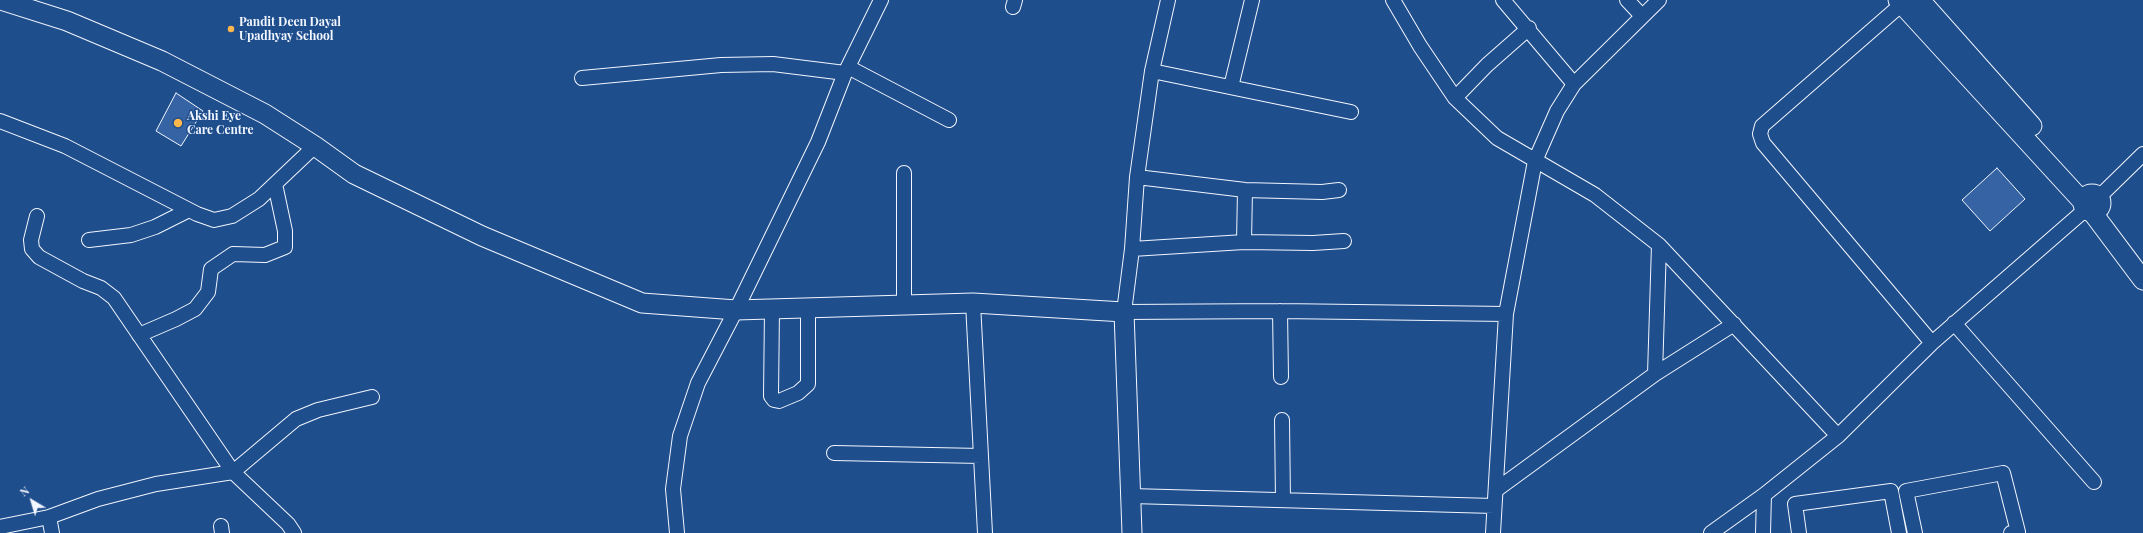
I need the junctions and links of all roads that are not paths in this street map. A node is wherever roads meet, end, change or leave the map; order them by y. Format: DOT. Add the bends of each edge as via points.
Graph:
graph roads {
  1 [pos="1,0"];
  2 [pos="881,0"];
  3 [pos="1168,0"];
  4 [pos="1252,0"];
  5 [pos="1394,0"];
  6 [pos="1504,0"];
  7 [pos="1627,0"];
  8 [pos="1659,0"];
  9 [pos="1920,0"];
  10 [pos="1900,2"];
  11 [pos="1642,16"];
  12 [pos="1529,28"];
  13 [pos="846,70"];
  14 [pos="1152,71"];
  15 [pos="582,78"];
  16 [pos="1574,84"];
  17 [pos="1231,87"];
  18 [pos="1455,98"];
  19 [pos="1351,112"];
  20 [pos="949,120"];
  21 [pos="0,121"];
  22 [pos="316,146"];
  23 [pos="2143,154"];
  24 [pos="1535,162"];
  25 [pos="904,173"];
  26 [pos="1136,177"];
  27 [pos="275,184"];
  28 [pos="1245,190"];
  29 [pos="1339,190"];
  30 [pos="2092,203"];
  31 [pos="189,210"];
  32 [pos="37,216"];
  33 [pos="89,240"];
  34 [pos="1344,241"];
  35 [pos="1244,242"];
  36 [pos="1659,245"];
  37 [pos="1132,249"];
  38 [pos="2143,259"];
  39 [pos="2143,280"];
  40 [pos="973,303"];
  41 [pos="904,304"];
  42 [pos="808,308"];
  43 [pos="772,309"];
  44 [pos="736,310"];
  45 [pos="1280,311"];
  46 [pos="1124,312"];
  47 [pos="1506,314"];
  48 [pos="1734,324"];
  49 [pos="1954,324"];
  50 [pos="139,335"];
  51 [pos="1932,343"];
  52 [pos="1655,374"];
  53 [pos="1281,377"];
  54 [pos="372,397"];
  55 [pos="1282,420"];
  56 [pos="1838,436"];
  57 [pos="834,453"];
  58 [pos="981,456"];
  59 [pos="233,472"];
  60 [pos="2094,482"];
  61 [pos="1496,490"];
  62 [pos="1764,495"];
  63 [pos="1131,496"];
  64 [pos="1283,500"];
  65 [pos="1494,506"];
  66 [pos="49,517"];
  67 [pos="0,526"];
  68 [pos="52,533"];
  69 [pos="294,533"];
  70 [pos="677,533"];
  71 [pos="985,533"];
  72 [pos="1132,533"];
  73 [pos="1493,533"];
  74 [pos="1711,533"];
  75 [pos="1763,533"];
  76 [pos="1799,533"];
  77 [pos="1899,533"];
  78 [pos="1915,533"];
  79 [pos="2011,533"];
  1 -- 22 [label="street" via="67,21 162,61 265,114"];
  2 -- 13 [label="street"];
  3 -- 14 [label="street"];
  4 -- 17 [label="street"];
  5 -- 18 [label="street" via="1420,46"];
  6 -- 12 [label="street"];
  7 -- 11 [label="street"];
  8 -- 11 [label="street"];
  9 -- 30 [label="street"];
  10 -- 30 [label="street"];
  10 -- 51 [label="street" via="1762,126 1760,134 1763,143"];
  11 -- 16 [label="street"];
  12 -- 16 [label="street"];
  12 -- 18 [label="street"];
  13 -- 15 [label="street" via="773,64 721,65"];
  13 -- 20 [label="street"];
  13 -- 44 [label="street" via="818,142"];
  14 -- 17 [label="street"];
  14 -- 26 [label="street"];
  16 -- 24 [label="street" via="1557,111"];
  17 -- 19 [label="street"];
  18 -- 24 [label="street" via="1497,138"];
  21 -- 31 [label="street" via="65,146"];
  22 -- 27 [label="street"];
  22 -- 44 [label="street" via="361,177 482,236 642,304"];
  23 -- 30 [label="street"];
  24 -- 36 [label="street" via="1595,195"];
  24 -- 47 [label="street"];
  25 -- 41 [label="street"];
  26 -- 28 [label="street"];
  26 -- 37 [label="street"];
  27 -- 31 [label="street" via="259,199 232,216 214,220"];
  27 -- 50 [label="street" via="286,247 265,255 233,254 211,269 208,292 195,308 176,320"];
  28 -- 29 [label="street"];
  28 -- 35 [label="street"];
  30 -- 38 [label="street"];
  30 -- 39 [label="street"];
  30 -- 49 [label="street"];
  31 -- 33 [label="street" via="155,227 131,235"];
  32 -- 50 [label="street" via="31,240 32,249 39,256 83,281 101,288 114,298"];
  34 -- 35 [label="street"];
  35 -- 37 [label="street"];
  36 -- 48 [label="street"];
  36 -- 52 [label="street"];
  37 -- 46 [label="street"];
  40 -- 41 [label="street"];
  40 -- 46 [label="street"];
  40 -- 58 [label="street"];
  41 -- 42 [label="street"];
  42 -- 43 [label="street"];
  42 -- 43 [label="street" via="808,384 798,393 778,401 772,396"];
  43 -- 44 [label="street"];
  44 -- 70 [label="street" via="698,382 680,436 673,489"];
  45 -- 46 [label="street"];
  45 -- 47 [label="street"];
  45 -- 53 [label="street"];
  46 -- 63 [label="street"];
  47 -- 61 [label="street"];
  48 -- 52 [label="street"];
  48 -- 56 [label="street"];
  49 -- 51 [label="street"];
  49 -- 60 [label="street"];
  50 -- 59 [label="street"];
  51 -- 56 [label="street"];
  52 -- 61 [label="street"];
  54 -- 59 [label="street" via="318,410 296,419"];
  55 -- 64 [label="street"];
  56 -- 62 [label="street"];
  57 -- 58 [label="street"];
  58 -- 71 [label="street"];
  59 -- 66 [label="street" via="156,484 98,499"];
  59 -- 69 [label="street" via="288,524"];
  61 -- 65 [label="street"];
  62 -- 74 [label="street"];
  62 -- 75 [label="street"];
  63 -- 64 [label="street"];
  63 -- 72 [label="street"];
  64 -- 65 [label="street"];
  65 -- 73 [label="street"];
  66 -- 67 [label="street"];
  66 -- 68 [label="street"];
  76 -- 77 [label="street" via="1795,504 1891,491"];
  78 -- 79 [label="street" via="1906,491 2003,473 2018,532"];
}
